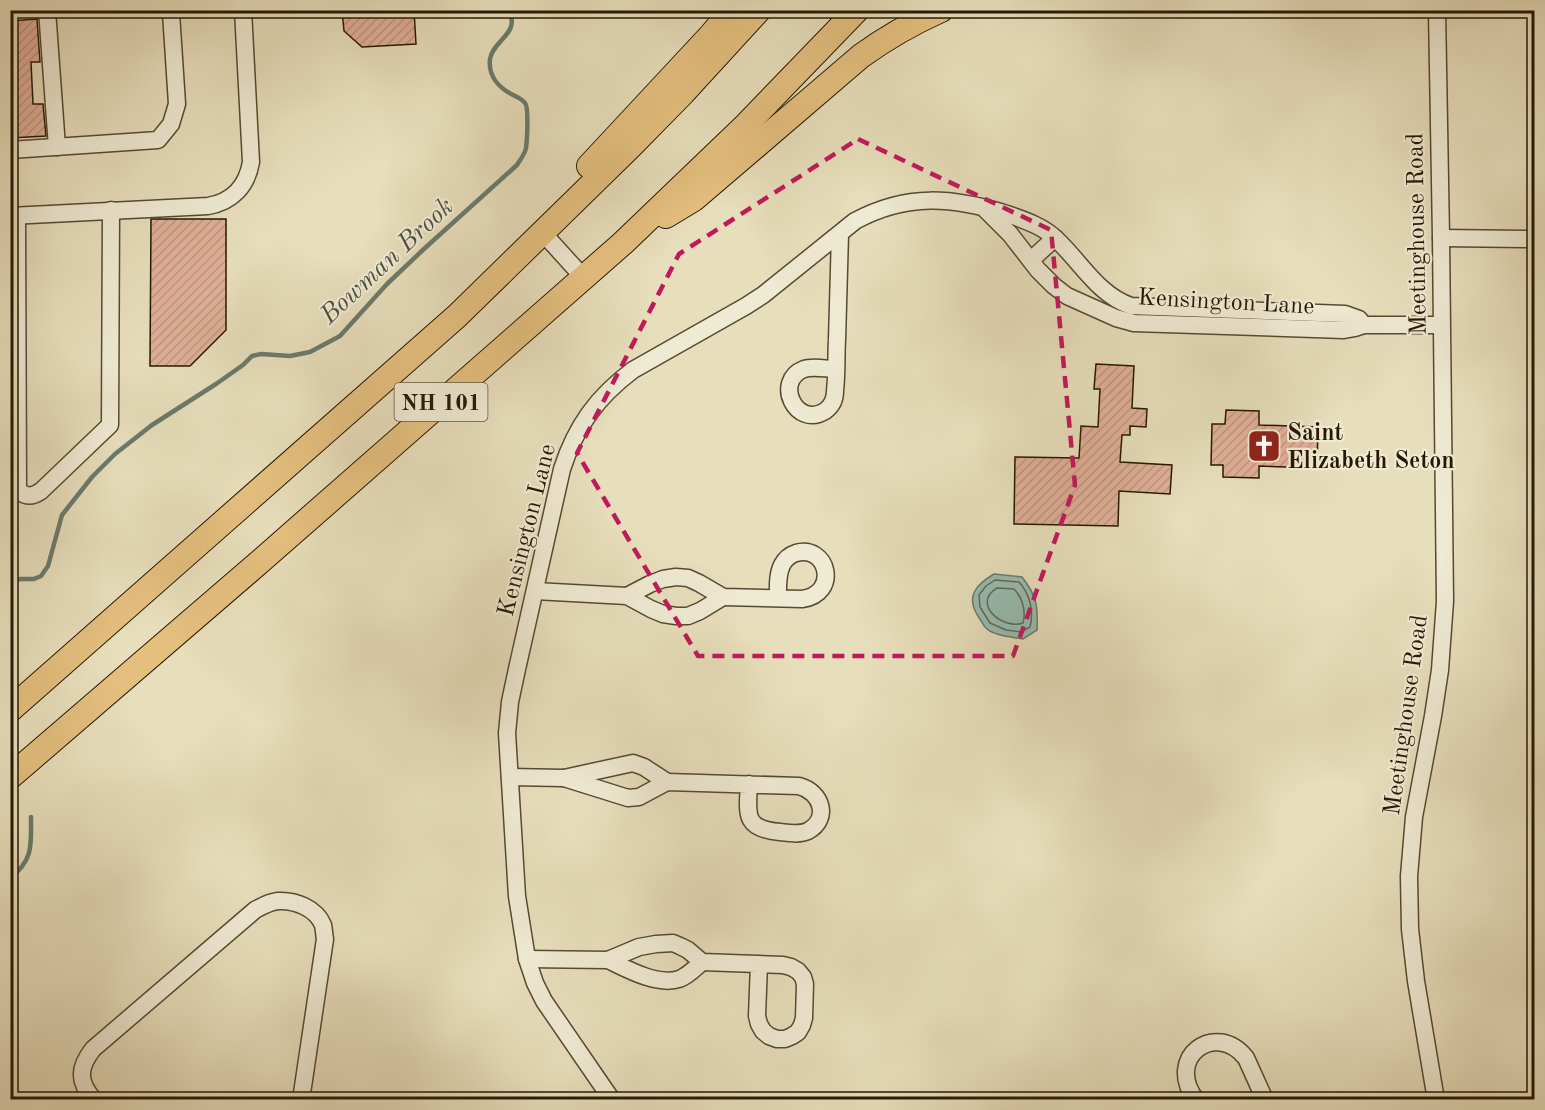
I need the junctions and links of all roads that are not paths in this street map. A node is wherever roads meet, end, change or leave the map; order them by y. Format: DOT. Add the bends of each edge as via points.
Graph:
graph roads {
  1 [pos="47,10"];
  2 [pos="169,10"];
  3 [pos="243,10"];
  4 [pos="732,10"];
  5 [pos="759,10"];
  6 [pos="856,10"];
  7 [pos="941,10"];
  8 [pos="1437,10"];
  9 [pos="57,147"];
  10 [pos="10,150"];
  11 [pos="985,208"];
  12 [pos="111,210"];
  13 [pos="14,216"];
  14 [pos="543,233"];
  15 [pos="840,234"];
  16 [pos="1055,238"];
  17 [pos="1441,238"];
  18 [pos="1534,239"];
  19 [pos="623,243"];
  20 [pos="1031,260"];
  21 [pos="583,277"];
  22 [pos="457,316"];
  23 [pos="1179,316"];
  24 [pos="1441,325"];
  25 [pos="836,369"];
  26 [pos="535,591"];
  27 [pos="627,596"];
  28 [pos="723,597"];
  29 [pos="778,598"];
  30 [pos="86,643"];
  31 [pos="10,696"];
  32 [pos="10,710"];
  33 [pos="10,777"];
  34 [pos="510,777"];
  35 [pos="564,778"];
  36 [pos="667,782"];
  37 [pos="749,784"];
  38 [pos="528,959"];
  39 [pos="608,960"];
  40 [pos="702,962"];
  41 [pos="759,964"];
  42 [pos="94,1100"];
  43 [pos="301,1100"];
  44 [pos="612,1100"];
  45 [pos="1196,1100"];
  46 [pos="1265,1100"];
  47 [pos="1436,1100"];
  1 -- 9 [label="street"];
  2 -- 9 [label="street" via="177,104 171,124 158,140"];
  3 -- 12 [label="street" via="251,162 249,175 238,192 208,206"];
  4 -- 22 [label="highway" via="495,267"];
  5 -- 14 [label="highway, NH 101"];
  6 -- 19 [label="highway, NH 101" via="744,128"];
  7 -- 19 [label="highway" via="861,57 694,199"];
  8 -- 17 [label="street, Meetinghouse Road"];
  9 -- 10 [label="street"];
  11 -- 15 [label="street, Kensington Lane" via="930,200 891,205 855,221"];
  11 -- 16 [label="street, Kensington Lane" via="1037,226"];
  11 -- 20 [label="street, Kensington Lane"];
  12 -- 13 [label="street"];
  12 -- 13 [label="street" via="110,425 33,496 18,491"];
  14 -- 21 [label="street"];
  14 -- 22 [label="highway, NH 101"];
  15 -- 25 [label="street"];
  15 -- 26 [label="street, Kensington Lane" via="763,295 633,370 601,398 576,432 568,451"];
  16 -- 20 [label="street"];
  16 -- 23 [label="street, Kensington Lane" via="1092,279 1122,303"];
  17 -- 18 [label="street"];
  17 -- 24 [label="street, Meetinghouse Road"];
  19 -- 21 [label="highway, NH 101"];
  20 -- 23 [label="street, Kensington Lane" via="1067,296 1099,311 1134,323"];
  21 -- 33 [label="highway, NH 101"];
  22 -- 30 [label="highway, NH 101"];
  23 -- 24 [label="street, Kensington Lane" via="1338,321 1351,315 1364,325"];
  24 -- 47 [label="street, Meetinghouse Road" via="1444,610 1440,670 1414,816 1409,876 1416,981"];
  26 -- 27 [label="street"];
  26 -- 34 [label="street, Kensington Lane" via="510,702"];
  27 -- 28 [label="street" via="657,581 688,578"];
  27 -- 28 [label="street" via="663,614 676,616 688,616"];
  28 -- 29 [label="street"];
  30 -- 31 [label="highway"];
  30 -- 32 [label="highway, NH 101"];
  34 -- 35 [label="street"];
  34 -- 38 [label="street, Kensington Lane" via="517,896"];
  35 -- 36 [label="street" via="633,763"];
  35 -- 36 [label="street" via="628,798 639,797"];
  36 -- 37 [label="street"];
  37 -- 37 [label="street" via="807,788 818,798 818,820 798,834 762,830 748,814"];
  38 -- 39 [label="street"];
  38 -- 44 [label="street, Kensington Lane" via="544,1001"];
  39 -- 40 [label="street" via="639,947 673,943"];
  39 -- 40 [label="street" via="638,974 671,981"];
  40 -- 41 [label="street"];
  41 -- 41 [label="street" via="791,967 803,977 802,1026 785,1039 769,1036 759,1024"];
  42 -- 43 [label="street" via="81,1074 93,1049 255,910 279,901 311,909 324,926"];
  45 -- 46 [label="street" via="1186,1080 1186,1068 1195,1051 1212,1042 1231,1045 1242,1052"];
}
